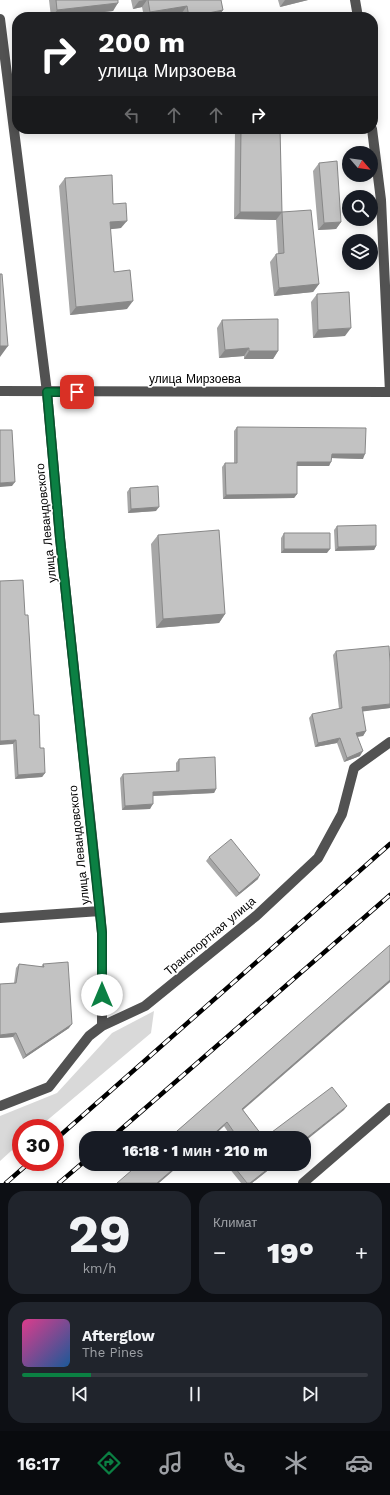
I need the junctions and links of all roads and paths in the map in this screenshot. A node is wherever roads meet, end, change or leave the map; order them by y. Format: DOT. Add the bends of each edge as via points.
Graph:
graph roads {
  1 [pos="355,0"];
  2 [pos="357,12"];
  3 [pos="0,19"];
  4 [pos="12,114"];
  5 [pos="14,134"];
  6 [pos="373,134"];
  7 [pos="0,391"];
  8 [pos="47,392"];
  9 [pos="390,392"];
  10 [pos="390,742"];
  11 [pos="100,910"];
  12 [pos="0,918"];
  13 [pos="102,1026"];
  14 [pos="0,1106"];
  15 [pos="390,1108"];
  16 [pos="303,1183"];
  1 -- 2 [label="street"];
  3 -- 4 [label="street, улица Левандовского"];
  5 -- 8 [label="street, улица Левандовского"];
  6 -- 9 [label="street" via="381,200"];
  7 -- 8 [label="street, улица Мирзоева"];
  8 -- 9 [label="street, улица Мирзоева"];
  8 -- 11 [label="street, улица Левандовского" via="59,530"];
  10 -- 13 [label="street, Транспортная улица" via="354,768 342,814 318,858 256,916 145,1006"];
  11 -- 12 [label="street"];
  11 -- 13 [label="street, улица Левандовского"];
  13 -- 14 [label="street, Транспортная улица" via="89,1036 49,1087"];
  15 -- 16 [label="street"];
}
